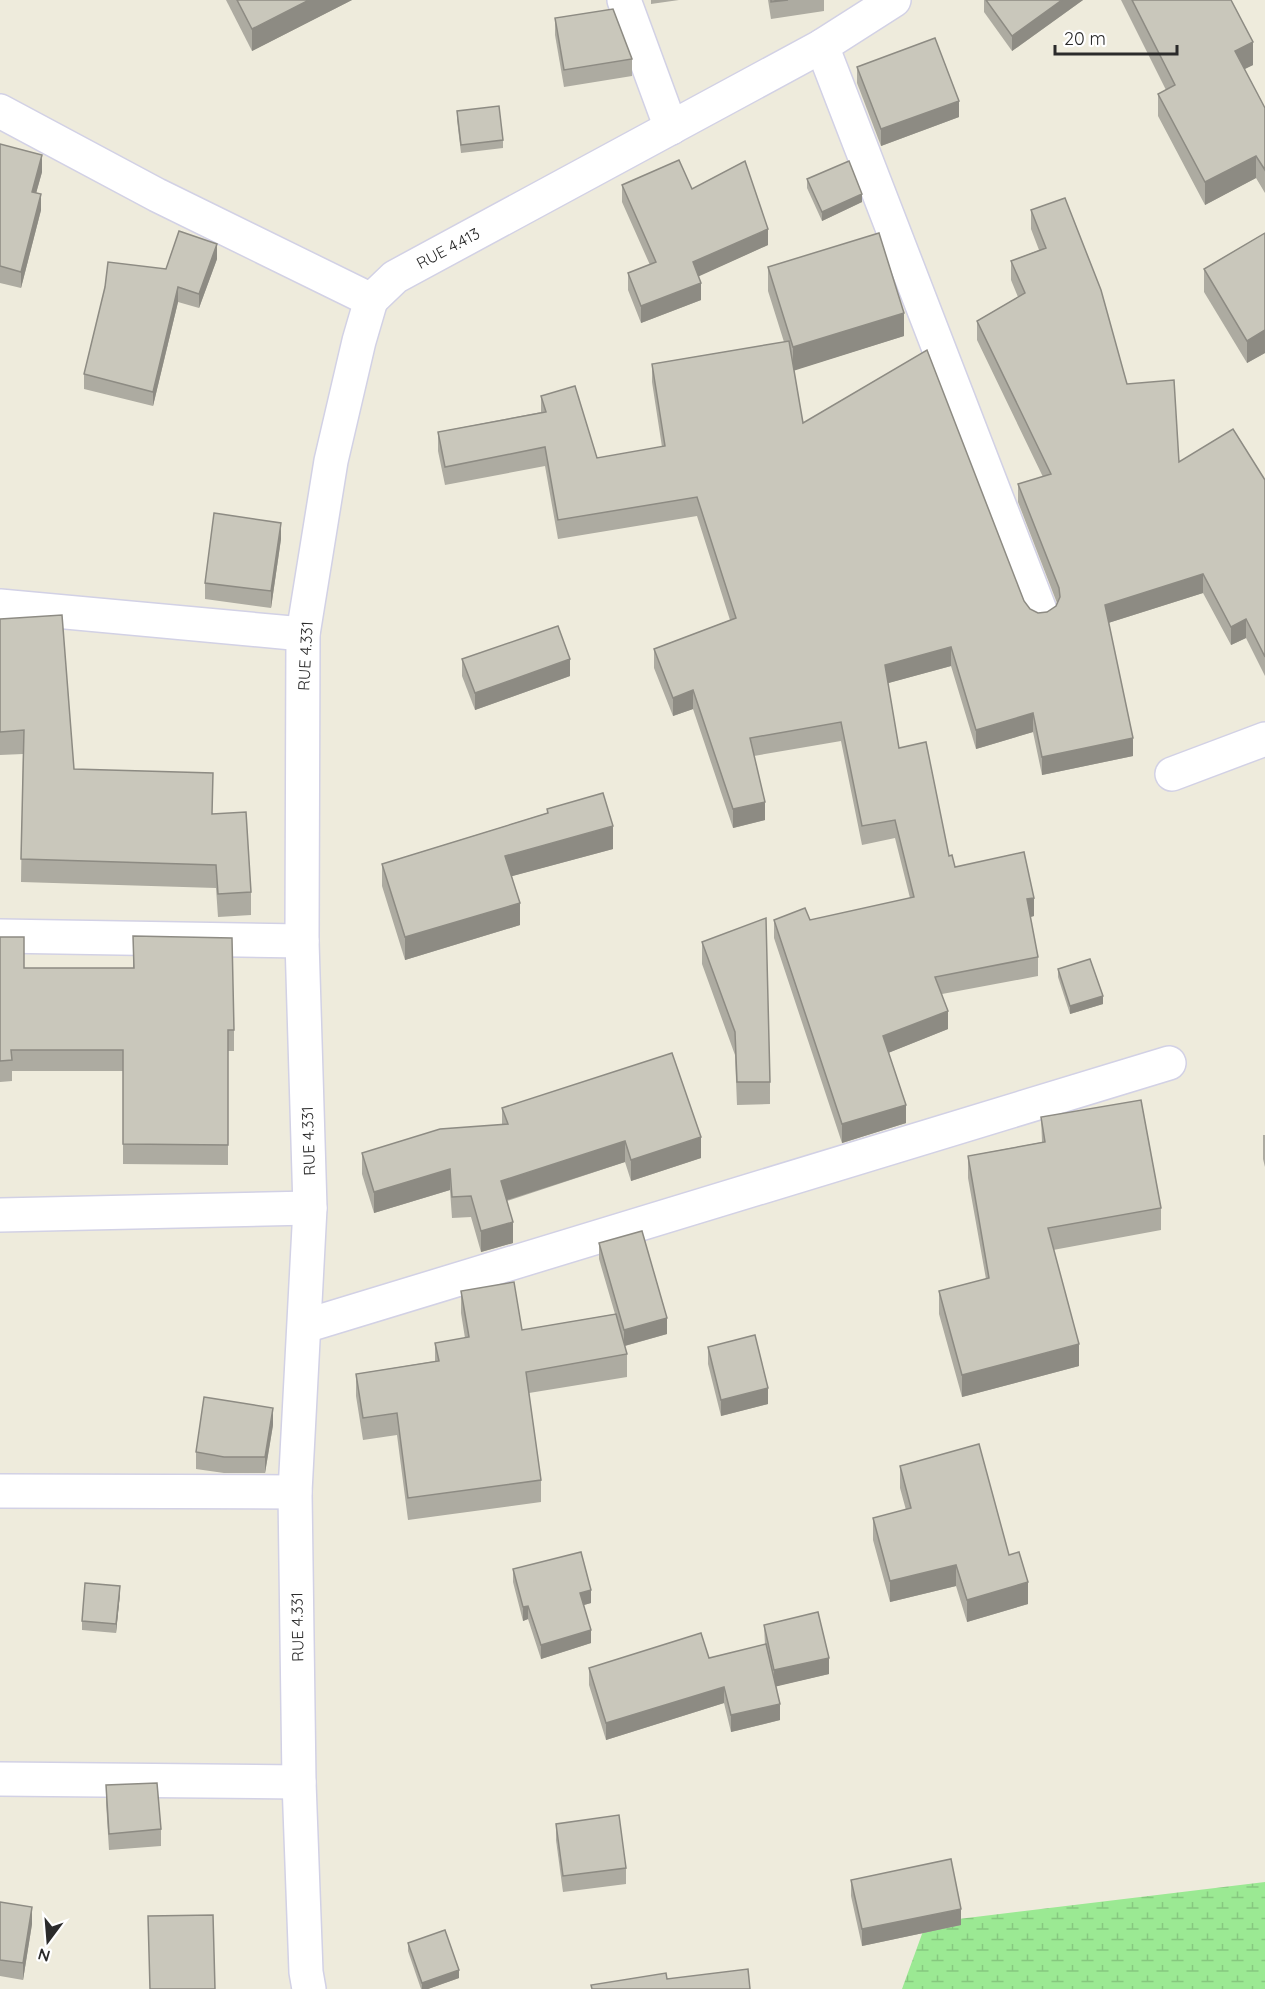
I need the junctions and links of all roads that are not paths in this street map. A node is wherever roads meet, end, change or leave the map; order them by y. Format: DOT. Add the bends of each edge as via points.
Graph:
graph roads {
  1 [pos="624,0"];
  2 [pos="894,0"];
  3 [pos="822,46"];
  4 [pos="0,111"];
  5 [pos="671,128"];
  6 [pos="371,300"];
  7 [pos="0,606"];
  8 [pos="1041,613"];
  9 [pos="303,634"];
  10 [pos="1265,739"];
  11 [pos="1172,774"];
  12 [pos="0,936"];
  13 [pos="302,941"];
  14 [pos="1169,1063"];
  15 [pos="310,1208"];
  16 [pos="0,1215"];
  17 [pos="305,1326"];
  18 [pos="0,1491"];
  19 [pos="295,1492"];
  20 [pos="0,1779"];
  21 [pos="299,1782"];
  22 [pos="309,1989"];
  1 -- 5 [label="street"];
  2 -- 3 [label="street, RUE 4.413"];
  3 -- 5 [label="street, RUE 4.413"];
  3 -- 8 [label="street"];
  4 -- 6 [label="street" via="157,195"];
  5 -- 6 [label="street, RUE 4.413" via="395,277"];
  6 -- 9 [label="street, RUE 4.331" via="331,461"];
  7 -- 9 [label="street"];
  9 -- 13 [label="street, RUE 4.331"];
  10 -- 11 [label="street"];
  12 -- 13 [label="street"];
  13 -- 15 [label="street, RUE 4.331"];
  14 -- 17 [label="street"];
  15 -- 16 [label="street"];
  15 -- 17 [label="street, RUE 4.331"];
  17 -- 19 [label="street, RUE 4.331"];
  18 -- 19 [label="street"];
  19 -- 21 [label="street, RUE 4.331"];
  20 -- 21 [label="street"];
  21 -- 22 [label="street, RUE 4.331"];
}
